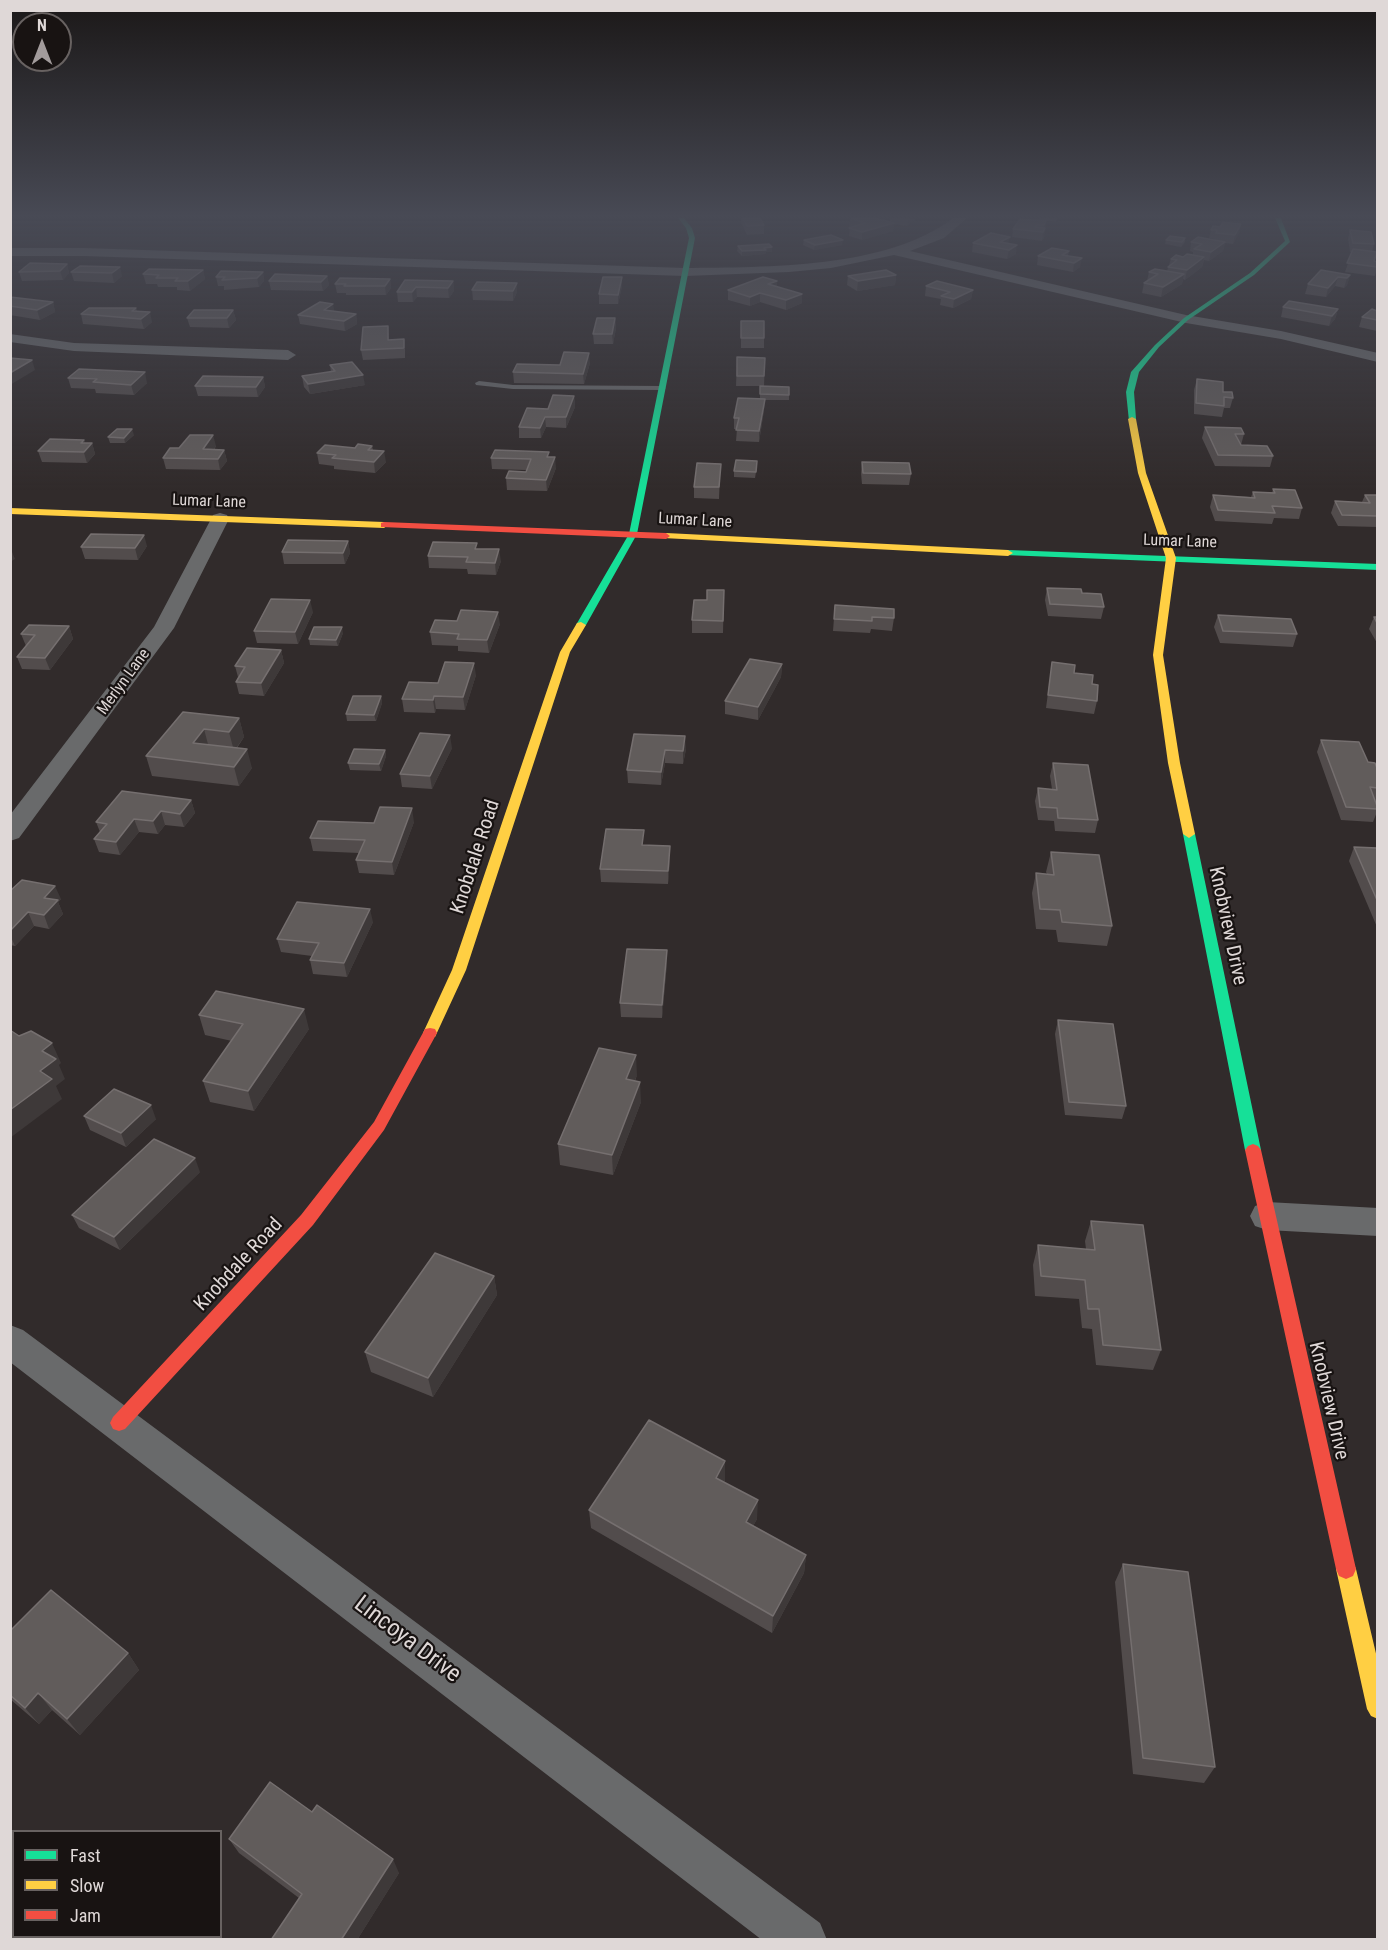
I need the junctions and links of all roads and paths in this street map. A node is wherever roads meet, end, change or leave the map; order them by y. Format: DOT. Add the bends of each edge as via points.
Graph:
graph roads {
  1 [pos="678,309"];
  2 [pos="1143,309"];
  3 [pos="1201,309"];
  4 [pos="1186,319"];
  5 [pos="10,338"];
  6 [pos="288,355"];
  7 [pos="1377,358"];
  8 [pos="479,383"];
  9 [pos="662,388"];
  10 [pos="10,511"];
  11 [pos="220,519"];
  12 [pos="633,534"];
  13 [pos="1171,558"];
  14 [pos="1377,567"];
  15 [pos="10,833"];
  16 [pos="1267,1216"];
  17 [pos="1377,1222"];
  18 [pos="10,1341"];
  19 [pos="119,1423"];
  20 [pos="1377,1709"];
  21 [pos="803,1940"];
  1 -- 9 [label="street, Knobdale Road"];
  2 -- 4 [label="street"];
  3 -- 4 [label="street, Knobview Drive"];
  4 -- 7 [label="street" via="1281,335"];
  4 -- 13 [label="street, Knobview Drive" via="1135,372 1130,392 1142,473"];
  5 -- 6 [label="street" via="74,347"];
  8 -- 9 [label="lane" via="513,387"];
  9 -- 12 [label="street, Knobdale Road"];
  10 -- 11 [label="street, Lumar Lane"];
  11 -- 12 [label="street, Lumar Lane"];
  11 -- 15 [label="street, Merlyn Lane" via="164,628"];
  12 -- 13 [label="street, Lumar Lane"];
  12 -- 19 [label="street, Knobdale Road" via="565,652 459,970 443,1008 379,1126 307,1220"];
  13 -- 14 [label="street, Lumar Lane"];
  13 -- 16 [label="street, Knobview Drive" via="1158,655 1176,773"];
  16 -- 17 [label="street"];
  16 -- 20 [label="street, Knobview Drive"];
  18 -- 19 [label="street, Lincoya Drive"];
  19 -- 21 [label="street, Lincoya Drive"];
}
